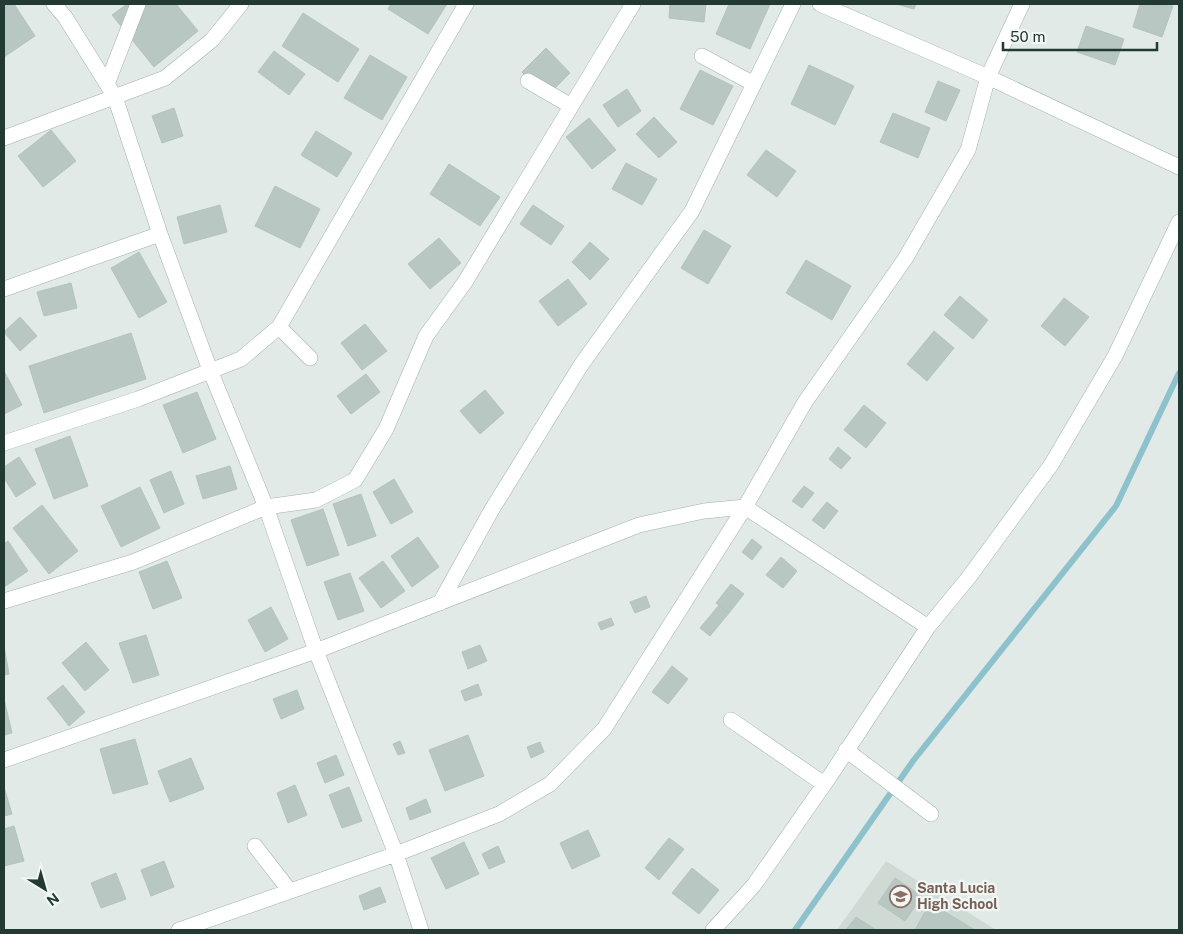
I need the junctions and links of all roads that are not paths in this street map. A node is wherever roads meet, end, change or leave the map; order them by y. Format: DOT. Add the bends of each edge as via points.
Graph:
graph roads {
  1 [pos="54,4"];
  2 [pos="138,4"];
  3 [pos="241,4"];
  4 [pos="466,4"];
  5 [pos="633,4"];
  6 [pos="793,4"];
  7 [pos="820,4"];
  8 [pos="1022,4"];
  9 [pos="702,56"];
  10 [pos="988,77"];
  11 [pos="528,81"];
  12 [pos="754,84"];
  13 [pos="111,91"];
  14 [pos="571,106"];
  15 [pos="4,138"];
  16 [pos="1179,166"];
  17 [pos="1179,222"];
  18 [pos="160,234"];
  19 [pos="4,289"];
  20 [pos="280,327"];
  21 [pos="310,358"];
  22 [pos="210,370"];
  23 [pos="4,443"];
  24 [pos="266,506"];
  25 [pos="746,507"];
  26 [pos="4,601"];
  27 [pos="440,602"];
  28 [pos="928,627"];
  29 [pos="316,651"];
  30 [pos="731,720"];
  31 [pos="846,750"];
  32 [pos="4,760"];
  33 [pos="824,784"];
  34 [pos="931,814"];
  35 [pos="255,846"];
  36 [pos="396,854"];
  37 [pos="290,891"];
  38 [pos="179,930"];
  39 [pos="421,930"];
  40 [pos="713,930"];
  1 -- 13 [label="street"];
  2 -- 13 [label="street"];
  3 -- 13 [label="street" via="212,40 165,78"];
  4 -- 20 [label="street"];
  5 -- 14 [label="street"];
  6 -- 12 [label="street"];
  7 -- 10 [label="street"];
  8 -- 10 [label="street"];
  9 -- 12 [label="street"];
  10 -- 16 [label="street"];
  10 -- 25 [label="street" via="968,150 905,259 805,402"];
  11 -- 14 [label="street"];
  12 -- 27 [label="street" via="692,211 581,365 491,511"];
  13 -- 15 [label="street"];
  13 -- 18 [label="street"];
  14 -- 24 [label="street" via="465,282 426,336 386,429 355,480 316,500"];
  17 -- 28 [label="street" via="1115,356 1051,465"];
  18 -- 19 [label="street"];
  18 -- 22 [label="street"];
  20 -- 21 [label="street"];
  20 -- 22 [label="street" via="241,359"];
  22 -- 23 [label="street" via="138,399"];
  22 -- 24 [label="street"];
  24 -- 26 [label="street" via="133,562"];
  24 -- 29 [label="street"];
  25 -- 27 [label="street" via="704,511 639,525"];
  25 -- 28 [label="street"];
  25 -- 36 [label="street" via="604,728 550,784 499,814"];
  27 -- 29 [label="street"];
  28 -- 31 [label="street"];
  29 -- 32 [label="street"];
  29 -- 36 [label="street"];
  30 -- 33 [label="street"];
  31 -- 33 [label="street"];
  31 -- 34 [label="street"];
  33 -- 40 [label="street" via="754,885"];
  35 -- 37 [label="street"];
  36 -- 37 [label="street"];
  36 -- 39 [label="street"];
  37 -- 38 [label="street"];
}
